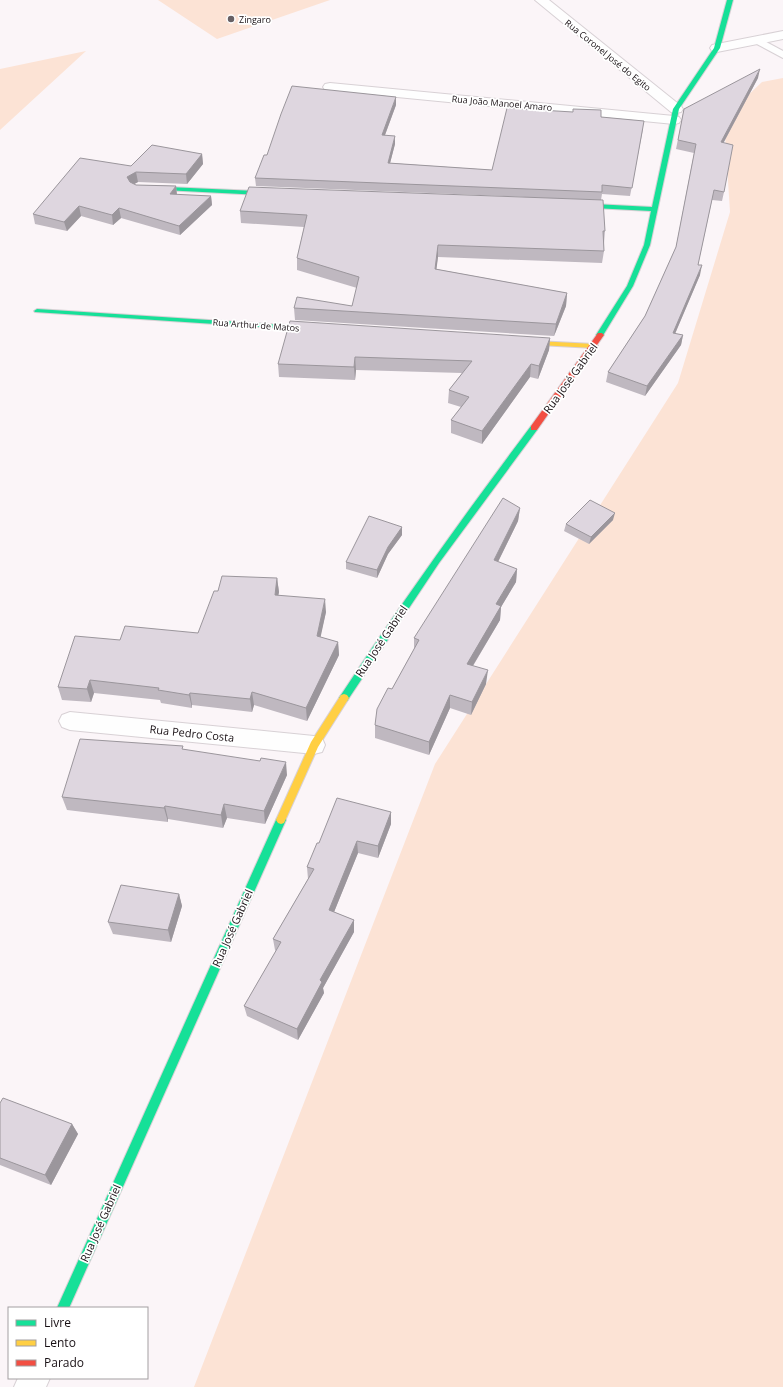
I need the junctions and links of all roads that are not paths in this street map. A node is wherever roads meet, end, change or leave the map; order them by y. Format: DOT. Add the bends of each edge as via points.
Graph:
graph roads {
  1 [pos="541,0"];
  2 [pos="730,0"];
  3 [pos="783,36"];
  4 [pos="757,40"];
  5 [pos="717,48"];
  6 [pos="783,55"];
  7 [pos="330,87"];
  8 [pos="675,114"];
  9 [pos="138,188"];
  10 [pos="289,194"];
  11 [pos="567,205"];
  12 [pos="654,209"];
  13 [pos="38,311"];
  14 [pos="324,329"];
  15 [pos="507,341"];
  16 [pos="594,346"];
  17 [pos="70,721"];
  18 [pos="314,745"];
  19 [pos="63,1307"];
  1 -- 8 [label="street, Rua Coronel José do Egito"];
  2 -- 5 [label="street, Rua José Gabriel"];
  3 -- 4 [label="street"];
  4 -- 5 [label="street"];
  4 -- 6 [label="lane"];
  5 -- 8 [label="street, Rua José Gabriel"];
  7 -- 8 [label="street, Rua João Manoel Amaro"];
  8 -- 12 [label="street, Rua José Gabriel"];
  9 -- 10 [label="street"];
  11 -- 12 [label="street"];
  12 -- 16 [label="street, Rua José Gabriel" via="647,245 630,286"];
  13 -- 14 [label="street, Rua Arthur de Matos"];
  15 -- 16 [label="street"];
  16 -- 18 [label="street, Rua José Gabriel" via="431,567 376,647"];
  17 -- 18 [label="street, Rua Pedro Costa"];
  18 -- 19 [label="street, Rua José Gabriel"];
}
